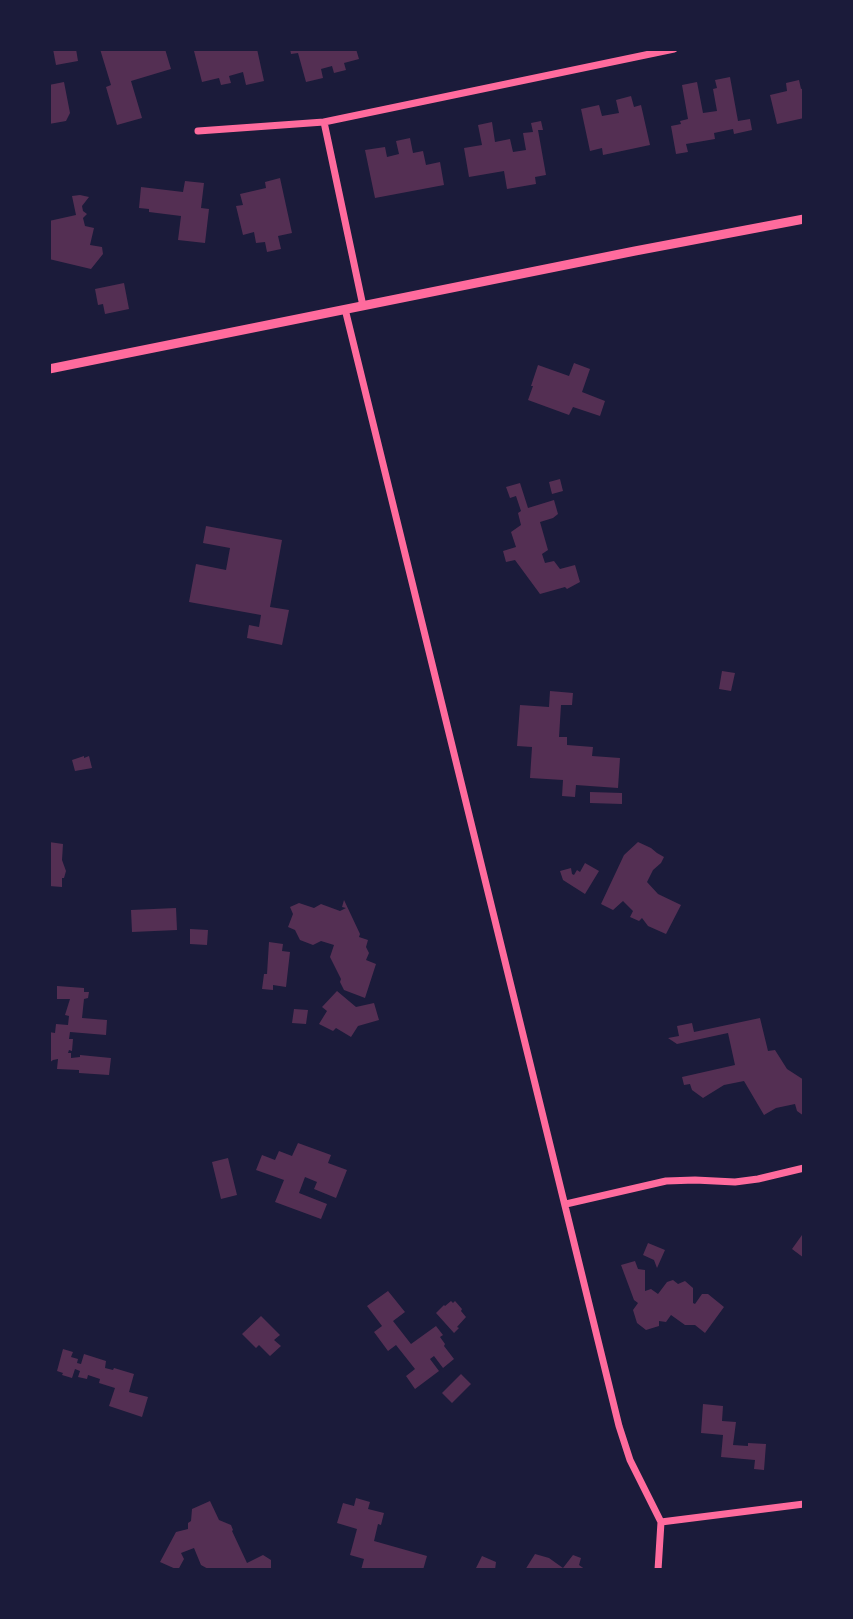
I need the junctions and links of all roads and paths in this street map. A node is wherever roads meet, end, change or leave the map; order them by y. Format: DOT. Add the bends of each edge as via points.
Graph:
graph roads {
  1 [pos="674,49"];
  2 [pos="324,122"];
  3 [pos="198,131"];
  4 [pos="804,219"];
  5 [pos="363,306"];
  6 [pos="345,309"];
  7 [pos="49,369"];
  8 [pos="804,1168"];
  9 [pos="566,1204"];
  10 [pos="804,1504"];
  11 [pos="661,1522"];
  12 [pos="658,1570"];
  1 -- 2 [label="street"];
  2 -- 3 [label="street"];
  2 -- 5 [label="street"];
  4 -- 5 [label="street"];
  5 -- 6 [label="street"];
  6 -- 7 [label="street"];
  6 -- 9 [label="street"];
  8 -- 9 [label="street" via="735,1182 666,1181"];
  9 -- 11 [label="street" via="619,1426"];
  10 -- 11 [label="street"];
  11 -- 12 [label="street"];
}
